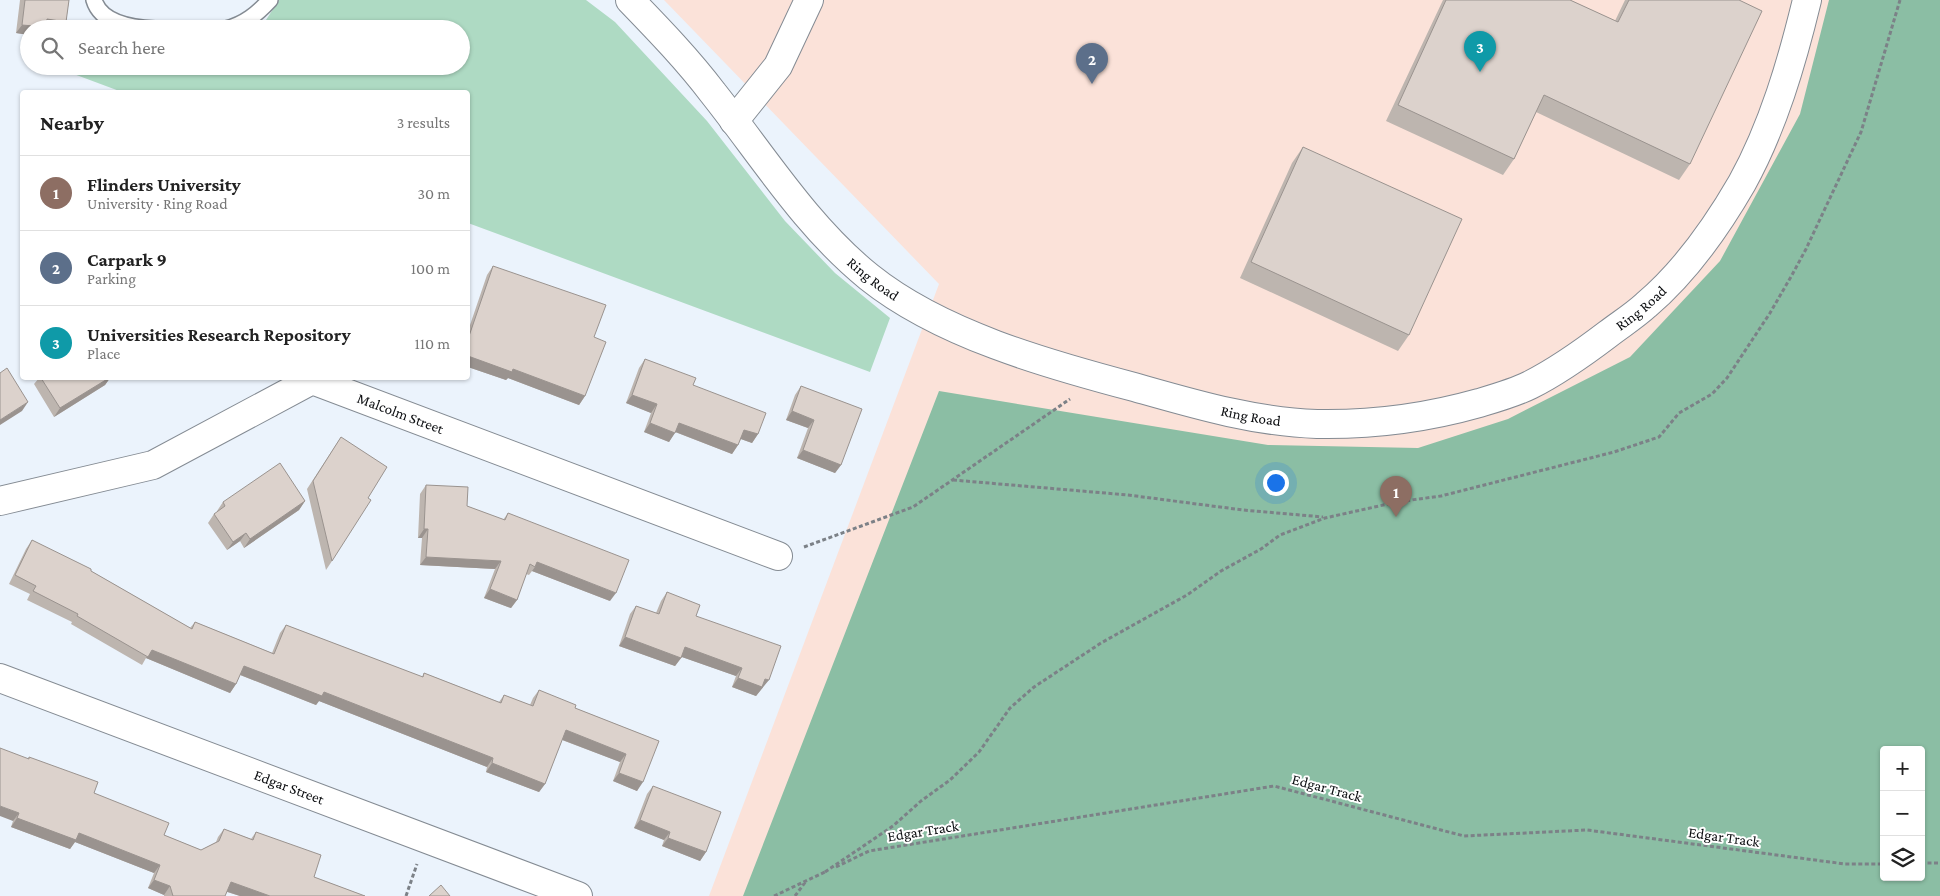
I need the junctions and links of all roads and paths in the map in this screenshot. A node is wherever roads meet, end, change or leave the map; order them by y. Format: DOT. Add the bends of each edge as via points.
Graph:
graph roads {
  1 [pos="94,0"];
  2 [pos="270,0"];
  3 [pos="630,0"];
  4 [pos="809,0"];
  5 [pos="1807,0"];
  6 [pos="1900,0"];
  7 [pos="111,20"];
  8 [pos="248,20"];
  9 [pos="734,121"];
  10 [pos="1099,378"];
  11 [pos="953,480"];
  12 [pos="0,501"];
  13 [pos="1324,518"];
  14 [pos="778,556"];
  15 [pos="0,678"];
  16 [pos="1940,863"];
  17 [pos="1880,864"];
  18 [pos="1925,864"];
  19 [pos="825,872"];
  20 [pos="806,881"];
  21 [pos="578,896"];
  22 [pos="774,896"];
  23 [pos="795,896"];
  1 -- 7 [label="lane" via="102,15"];
  2 -- 8 [label="lane"];
  3 -- 9 [label="street, Ring Road" via="666,37"];
  4 -- 9 [label="street" via="778,66"];
  5 -- 10 [label="street, Ring Road" via="1777,102 1760,145 1743,181 1704,243 1647,304 1576,358 1528,386 1422,418 1314,424 1228,413"];
  6 -- 13 [label="path" via="1862,132 1792,275 1727,378 1712,394 1679,413 1659,436 1614,452 1442,496"];
  9 -- 10 [label="street, Ring Road" via="811,221 870,277 952,326 1001,347"];
  10 -- 11 [label="path"];
  11 -- 13 [label="path" via="1128,495"];
  11 -- 14 [label="path" via="913,507"];
  12 -- 14 [label="street, Malcolm Street" via="153,465 312,380"];
  13 -- 19 [label="path" via="1280,535 1034,687 1010,708 979,752 950,780 893,826"];
  15 -- 21 [label="street, Edgar Street"];
  16 -- 18 [label="path"];
  17 -- 19 [label="path, Edgar Track" via="1845,864 1587,830 1464,836 1274,786 869,851"];
  19 -- 20 [label="path, Edgar Track"];
  20 -- 22 [label="path, Edgar Track"];
  20 -- 23 [label="path"];
}
